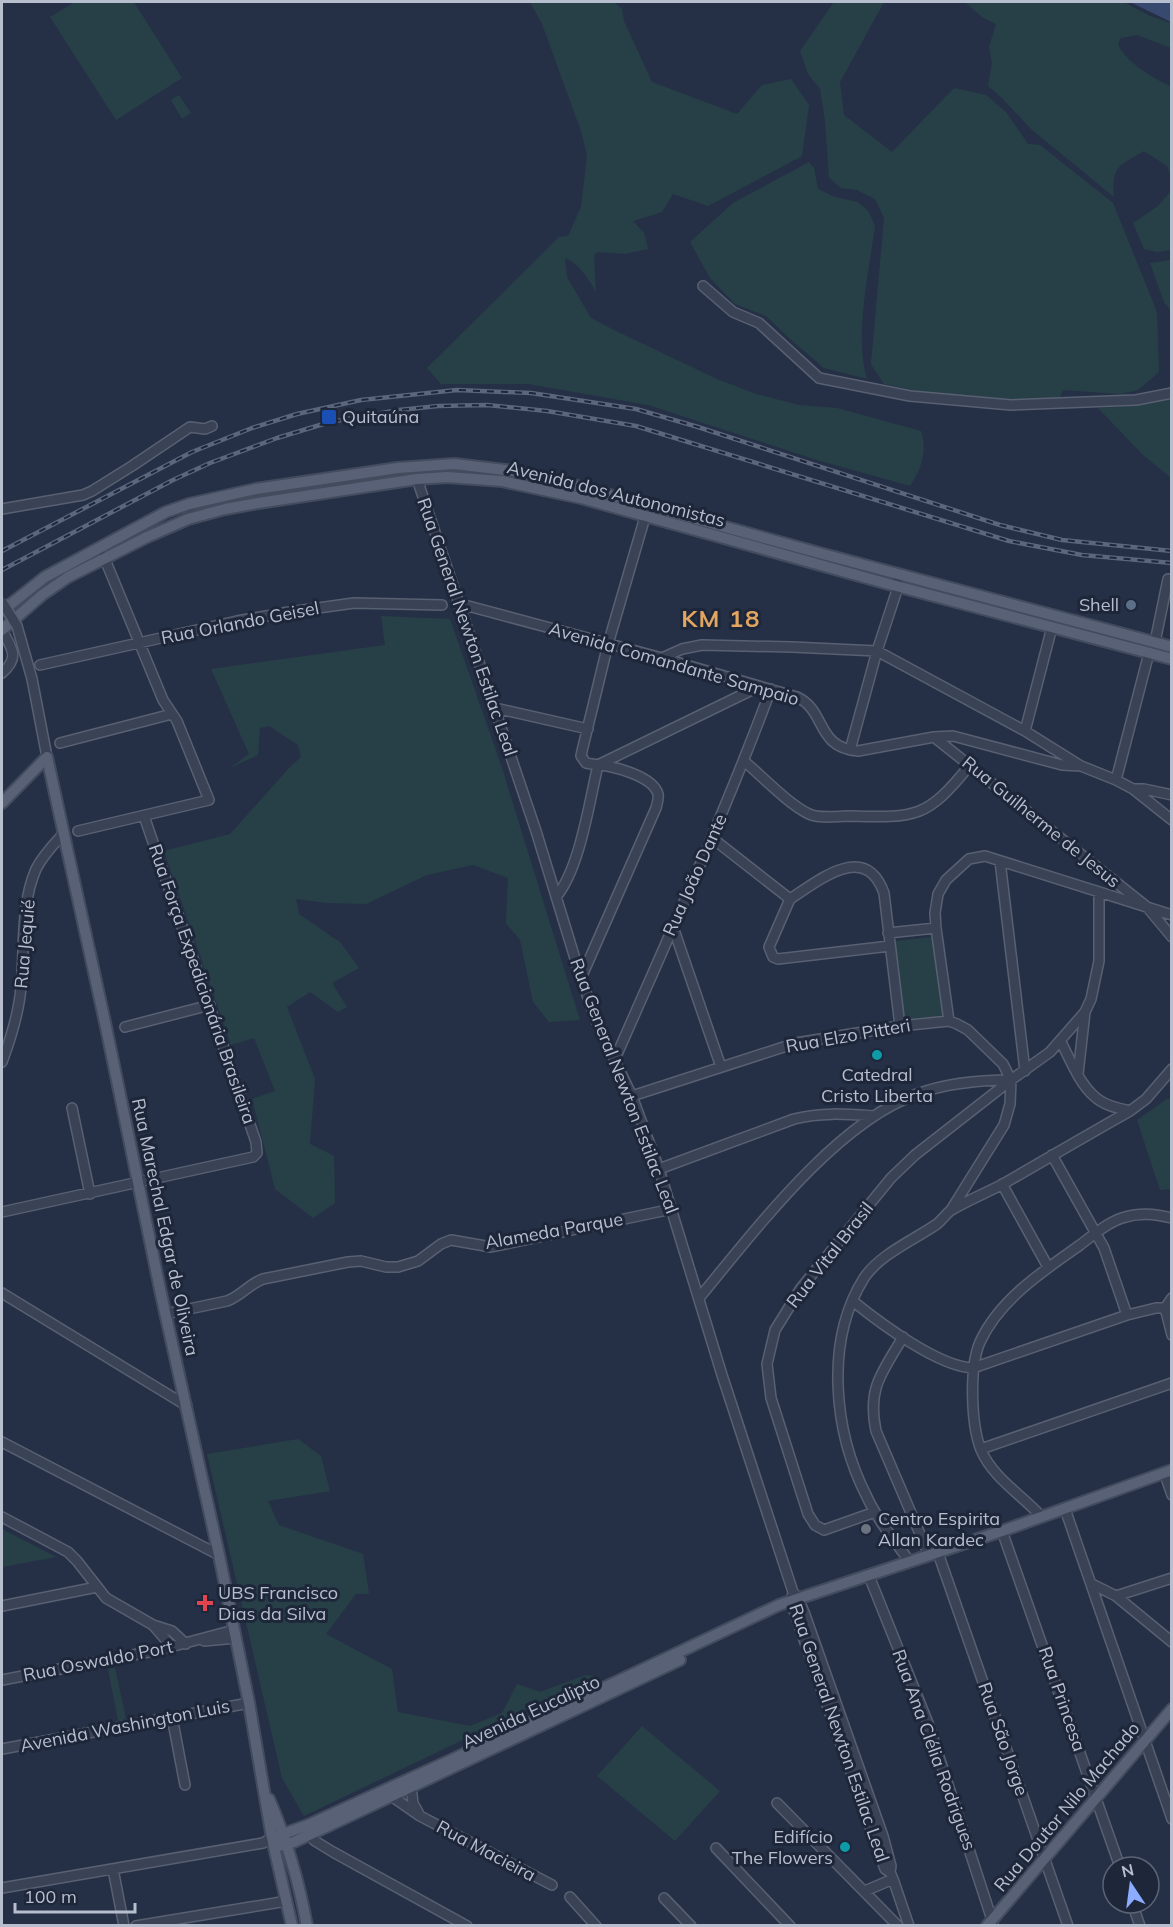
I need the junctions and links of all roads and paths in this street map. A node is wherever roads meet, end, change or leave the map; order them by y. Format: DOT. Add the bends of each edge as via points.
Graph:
graph roads {
  1 [pos="703,285"];
  2 [pos="1172,393"];
  3 [pos="212,426"];
  4 [pos="417,479"];
  5 [pos="2,509"];
  6 [pos="663,509"];
  7 [pos="645,517"];
  8 [pos="104,557"];
  9 [pos="897,573"];
  10 [pos="1168,579"];
  11 [pos="898,586"];
  12 [pos="2,602"];
  13 [pos="458,603"];
  14 [pos="442,605"];
  15 [pos="1168,605"];
  16 [pos="2,611"];
  17 [pos="1052,627"];
  18 [pos="2,630"];
  19 [pos="139,642"];
  20 [pos="1155,642"];
  21 [pos="608,644"];
  22 [pos="1172,647"];
  23 [pos="877,651"];
  24 [pos="1149,653"];
  25 [pos="662,658"];
  26 [pos="1172,659"];
  27 [pos="40,664"];
  28 [pos="2,674"];
  29 [pos="758,687"];
  30 [pos="771,689"];
  31 [pos="495,708"];
  32 [pos="172,714"];
  33 [pos="588,729"];
  34 [pos="1025,731"];
  35 [pos="933,737"];
  36 [pos="60,743"];
  37 [pos="850,750"];
  38 [pos="47,757"];
  39 [pos="744,761"];
  40 [pos="598,765"];
  41 [pos="970,765"];
  42 [pos="1081,766"];
  43 [pos="1116,780"];
  44 [pos="1133,789"];
  45 [pos="1172,795"];
  46 [pos="2,803"];
  47 [pos="144,816"];
  48 [pos="1172,820"];
  49 [pos="78,831"];
  50 [pos="64,833"];
  51 [pos="712,838"];
  52 [pos="1000,861"];
  53 [pos="1100,894"];
  54 [pos="556,897"];
  55 [pos="790,899"];
  56 [pos="1147,907"];
  57 [pos="1172,915"];
  58 [pos="673,927"];
  59 [pos="936,928"];
  60 [pos="888,933"];
  61 [pos="1172,937"];
  62 [pos="890,946"];
  63 [pos="581,978"];
  64 [pos="210,1005"];
  65 [pos="1085,1012"];
  66 [pos="949,1021"];
  67 [pos="900,1026"];
  68 [pos="125,1027"];
  69 [pos="1061,1042"];
  70 [pos="615,1059"];
  71 [pos="2,1062"];
  72 [pos="722,1067"];
  73 [pos="1172,1069"];
  74 [pos="1025,1071"];
  75 [pos="1078,1074"];
  76 [pos="1011,1080"];
  77 [pos="632,1096"];
  78 [pos="72,1108"];
  79 [pos="1130,1111"];
  80 [pos="874,1116"];
  81 [pos="1052,1155"];
  82 [pos="659,1169"];
  83 [pos="138,1183"];
  84 [pos="1002,1184"];
  85 [pos="90,1194"];
  86 [pos="672,1209"];
  87 [pos="2,1212"];
  88 [pos="950,1212"];
  89 [pos="1172,1218"];
  90 [pos="1096,1233"];
  91 [pos="1048,1268"];
  92 [pos="2,1293"];
  93 [pos="699,1298"];
  94 [pos="1172,1298"];
  95 [pos="854,1302"];
  96 [pos="1165,1308"];
  97 [pos="165,1314"];
  98 [pos="1127,1315"];
  99 [pos="1170,1329"];
  100 [pos="903,1337"];
  101 [pos="973,1368"];
  102 [pos="1172,1383"];
  103 [pos="187,1406"];
  104 [pos="3,1446"];
  105 [pos="981,1449"];
  106 [pos="1168,1471"];
  107 [pos="1172,1495"];
  108 [pos="1065,1509"];
  109 [pos="875,1512"];
  110 [pos="1042,1516"];
  111 [pos="2,1517"];
  112 [pos="1002,1531"];
  113 [pos="216,1542"];
  114 [pos="204,1547"];
  115 [pos="934,1554"];
  116 [pos="219,1556"];
  117 [pos="910,1562"];
  118 [pos="869,1576"];
  119 [pos="1172,1578"];
  120 [pos="1092,1584"];
  121 [pos="97,1587"];
  122 [pos="1116,1596"];
  123 [pos="795,1600"];
  124 [pos="2,1606"];
  125 [pos="153,1625"];
  126 [pos="235,1634"];
  127 [pos="1172,1642"];
  128 [pos="191,1643"];
  129 [pos="172,1647"];
  130 [pos="2,1680"];
  131 [pos="249,1703"];
  132 [pos="1172,1708"];
  133 [pos="172,1717"];
  134 [pos="1144,1740"];
  135 [pos="2,1749"];
  136 [pos="262,1782"];
  137 [pos="185,1785"];
  138 [pos="411,1787"];
  139 [pos="388,1793"];
  140 [pos="1096,1797"];
  141 [pos="777,1803"];
  142 [pos="420,1816"];
  143 [pos="1172,1819"];
  144 [pos="324,1828"];
  145 [pos="309,1834"];
  146 [pos="286,1839"];
  147 [pos="270,1843"];
  148 [pos="717,1848"];
  149 [pos="333,1852"];
  150 [pos="1116,1855"];
  151 [pos="1045,1859"];
  152 [pos="114,1869"];
  153 [pos="891,1875"];
  154 [pos="552,1885"];
  155 [pos="2,1888"];
  156 [pos="865,1891"];
  157 [pos="570,1897"];
  158 [pos="664,1898"];
  159 [pos="287,1901"];
  160 [pos="991,1924"];
  161 [pos="124,1926"];
  162 [pos="136,1926"];
  163 [pos="292,1926"];
  164 [pos="307,1926"];
  165 [pos="467,1926"];
  166 [pos="596,1926"];
  167 [pos="691,1926"];
  168 [pos="790,1926"];
  169 [pos="898,1926"];
  170 [pos="909,1926"];
  171 [pos="1068,1926"];
  1 -- 2 [label="street" via="734,312 759,323 819,378 910,396 1011,405 1136,400"];
  3 -- 5 [label="street" via="190,427 83,495"];
  4 -- 7 [label="main road, Avenida dos Autonomistas" via="502,481"];
  4 -- 8 [label="main road, Avenida dos Autonomistas" via="225,508 188,519"];
  4 -- 13 [label="street, Rua General Newton Estilac Leal"];
  6 -- 7 [label="main road"];
  6 -- 9 [label="main road, Avenida dos Autonomistas"];
  6 -- 16 [label="main road, Avenida dos Autonomistas" via="513,471 454,464 398,468 256,489 166,512 45,577"];
  7 -- 11 [label="main road, Avenida dos Autonomistas"];
  7 -- 21 [label="street"];
  8 -- 18 [label="main road, Avenida dos Autonomistas" via="42,595"];
  8 -- 19 [label="street"];
  9 -- 11 [label="street"];
  9 -- 20 [label="main road, Avenida dos Autonomistas"];
  10 -- 15 [label="street"];
  11 -- 17 [label="main road, Avenida dos Autonomistas"];
  11 -- 23 [label="street"];
  12 -- 38 [label="street, Rua Marechal Edgar de Oliveira, bridge" via="17,626"];
  13 -- 21 [label="street, Avenida Comandante Sampaio"];
  13 -- 31 [label="street, Rua General Newton Estilac Leal"];
  14 -- 19 [label="street, Rua Orlando Geisel" via="354,603 237,621"];
  15 -- 20 [label="street"];
  17 -- 24 [label="main road, Avenida dos Autonomistas"];
  17 -- 34 [label="street"];
  18 -- 28 [label="street" via="14,659"];
  19 -- 27 [label="street, Rua Orlando Geisel"];
  19 -- 32 [label="street"];
  20 -- 22 [label="main road, Avenida dos Autonomistas"];
  21 -- 25 [label="street, Avenida Comandante Sampaio"];
  21 -- 33 [label="street"];
  23 -- 25 [label="street" via="702,645"];
  23 -- 34 [label="street"];
  23 -- 37 [label="street"];
  24 -- 26 [label="main road, Avenida dos Autonomistas"];
  24 -- 43 [label="street"];
  25 -- 29 [label="street, Avenida Comandante Sampaio"];
  29 -- 30 [label="street, Avenida Comandante Sampaio"];
  29 -- 40 [label="street"];
  30 -- 37 [label="street, Avenida Comandante Sampaio" via="804,701 832,742"];
  30 -- 39 [label="street, Rua João Dante"];
  31 -- 33 [label="street"];
  31 -- 54 [label="street, Rua General Newton Estilac Leal"];
  32 -- 36 [label="street"];
  32 -- 47 [label="street" via="209,800"];
  33 -- 40 [label="street" via="581,756 586,763"];
  34 -- 42 [label="street"];
  35 -- 37 [label="street"];
  35 -- 41 [label="street, Rua Guilherme de Jesus"];
  35 -- 42 [label="street" via="958,736 1062,765"];
  38 -- 46 [label="main road"];
  38 -- 50 [label="main road, Rua Marechal Edgar de Oliveira"];
  39 -- 41 [label="street" via="810,815 888,817 930,807"];
  39 -- 51 [label="street, Rua João Dante"];
  40 -- 54 [label="street" via="574,865"];
  40 -- 63 [label="street" via="614,767 647,781 658,799"];
  41 -- 56 [label="street, Rua Guilherme de Jesus"];
  42 -- 43 [label="street"];
  43 -- 44 [label="street"];
  44 -- 45 [label="street"];
  44 -- 48 [label="street"];
  47 -- 49 [label="street"];
  47 -- 64 [label="street, Rua Força Expedicionária Brasileira"];
  50 -- 71 [label="street, Rua Jequié" via="36,869 30,889 21,990"];
  50 -- 83 [label="main road, Rua Marechal Edgar de Oliveira"];
  51 -- 55 [label="street"];
  51 -- 58 [label="street, Rua João Dante"];
  52 -- 53 [label="street"];
  52 -- 59 [label="street" via="985,856 969,860 946,880 938,894"];
  52 -- 74 [label="street"];
  53 -- 56 [label="street"];
  53 -- 65 [label="street" via="1099,961"];
  54 -- 63 [label="street, Rua General Newton Estilac Leal"];
  55 -- 60 [label="street" via="839,870 857,866 866,869 874,873 884,893"];
  55 -- 62 [label="street" via="769,947 773,957"];
  56 -- 57 [label="street"];
  56 -- 61 [label="street"];
  58 -- 70 [label="street, Rua João Dante"];
  58 -- 72 [label="street"];
  59 -- 60 [label="street"];
  59 -- 66 [label="street"];
  60 -- 62 [label="street"];
  62 -- 67 [label="street"];
  63 -- 70 [label="street, Rua General Newton Estilac Leal"];
  64 -- 68 [label="street"];
  64 -- 83 [label="street, Rua Força Expedicionária Brasileira" via="257,1153"];
  65 -- 69 [label="street"];
  65 -- 75 [label="street"];
  66 -- 67 [label="street, Rua Elzo Pitteri"];
  66 -- 76 [label="street" via="968,1030 994,1054"];
  67 -- 72 [label="street, Rua Elzo Pitteri" via="796,1043"];
  69 -- 74 [label="street"];
  69 -- 75 [label="street"];
  70 -- 77 [label="street, Rua General Newton Estilac Leal"];
  72 -- 77 [label="street, Rua Elzo Pitteri"];
  73 -- 79 [label="street"];
  74 -- 76 [label="street"];
  75 -- 79 [label="street" via="1094,1096"];
  76 -- 80 [label="street" via="942,1087 915,1095"];
  76 -- 88 [label="street" via="1004,1125"];
  76 -- 109 [label="street, Rua Vital Brasil" via="891,1178 801,1288 775,1330 767,1364 771,1398 808,1514 824,1530"];
  77 -- 82 [label="street, Rua General Newton Estilac Leal"];
  78 -- 85 [label="street"];
  79 -- 81 [label="street"];
  80 -- 82 [label="street" via="833,1113 802,1117"];
  80 -- 93 [label="street" via="831,1151 775,1208"];
  81 -- 84 [label="street"];
  81 -- 90 [label="street"];
  82 -- 86 [label="street, Rua General Newton Estilac Leal"];
  83 -- 85 [label="street"];
  83 -- 97 [label="main road, Rua Marechal Edgar de Oliveira"];
  84 -- 88 [label="street"];
  84 -- 91 [label="street"];
  85 -- 87 [label="street"];
  86 -- 93 [label="street, Rua General Newton Estilac Leal"];
  86 -- 97 [label="street, Alameda Parque" via="491,1247 451,1240 404,1266 352,1261 263,1280 227,1301"];
  88 -- 95 [label="street" via="869,1272"];
  89 -- 90 [label="street" via="1136,1215"];
  90 -- 91 [label="street"];
  90 -- 98 [label="street"];
  91 -- 101 [label="street" via="1013,1297 994,1320 980,1343"];
  92 -- 103 [label="street"];
  93 -- 123 [label="street, Rua General Newton Estilac Leal"];
  94 -- 96 [label="street"];
  95 -- 100 [label="street"];
  95 -- 109 [label="street" via="841,1338 839,1399 847,1444"];
  96 -- 98 [label="street"];
  96 -- 99 [label="street"];
  97 -- 103 [label="main road, Rua Marechal Edgar de Oliveira"];
  98 -- 101 [label="street"];
  100 -- 101 [label="street" via="958,1366"];
  100 -- 115 [label="street, Rua São Jorge" via="877,1381 872,1412 876,1431"];
  101 -- 105 [label="street" via="974,1421"];
  102 -- 105 [label="street"];
  103 -- 113 [label="main road, Rua Marechal Edgar de Oliveira"];
  104 -- 114 [label="street"];
  105 -- 110 [label="street" via="1002,1479"];
  106 -- 107 [label="street"];
  106 -- 108 [label="main road"];
  108 -- 110 [label="main road"];
  108 -- 120 [label="street"];
  109 -- 117 [label="street"];
  110 -- 112 [label="main road"];
  111 -- 121 [label="street" via="68,1552"];
  112 -- 115 [label="main road"];
  112 -- 140 [label="street, Rua Princesa"];
  113 -- 114 [label="street"];
  113 -- 116 [label="main road, Rua Marechal Edgar de Oliveira"];
  114 -- 116 [label="street"];
  115 -- 117 [label="main road"];
  115 -- 151 [label="street, Rua São Jorge"];
  116 -- 126 [label="main road, Rua Marechal Edgar de Oliveira"];
  117 -- 118 [label="main road"];
  118 -- 123 [label="main road"];
  118 -- 160 [label="street, Rua Ana Clélia Rodrigues" via="928,1723"];
  119 -- 122 [label="street"];
  120 -- 122 [label="street"];
  120 -- 134 [label="street"];
  121 -- 124 [label="street"];
  121 -- 125 [label="street" via="106,1598"];
  122 -- 127 [label="street"];
  123 -- 138 [label="main road, Avenida Eucalipto"];
  123 -- 139 [label="main road, Avenida Eucalipto"];
  123 -- 153 [label="street, Rua General Newton Estilac Leal" via="885,1869"];
  125 -- 128 [label="street"];
  125 -- 129 [label="street"];
  126 -- 128 [label="street, Rua Oswaldo Port"];
  126 -- 131 [label="main road, Rua Marechal Edgar de Oliveira"];
  128 -- 129 [label="street, Rua Oswaldo Port"];
  129 -- 130 [label="street, Rua Oswaldo Port"];
  131 -- 133 [label="street, Avenida Washington Luis"];
  131 -- 136 [label="main road, Rua Marechal Edgar de Oliveira"];
  132 -- 134 [label="main road, Rua Doutor Nilo Machado"];
  133 -- 135 [label="street, Avenida Washington Luis"];
  133 -- 137 [label="street"];
  134 -- 140 [label="main road, Rua Doutor Nilo Machado"];
  134 -- 143 [label="street"];
  136 -- 146 [label="main road, Rua Marechal Edgar de Oliveira"];
  136 -- 147 [label="main road, Rua Marechal Edgar de Oliveira"];
  138 -- 139 [label="main road, Avenida Eucalipto"];
  138 -- 142 [label="street, Rua Macieira"];
  139 -- 142 [label="street, Rua Macieira"];
  139 -- 144 [label="main road, Avenida Eucalipto"];
  139 -- 146 [label="main road, Avenida Eucalipto"];
  140 -- 150 [label="street, Rua Princesa"];
  140 -- 151 [label="main road, Rua Doutor Nilo Machado"];
  141 -- 156 [label="street"];
  142 -- 154 [label="street, Rua Macieira"];
  144 -- 145 [label="main road, Avenida Eucalipto"];
  144 -- 149 [label="street"];
  145 -- 146 [label="main road, Avenida Eucalipto"];
  145 -- 149 [label="street"];
  146 -- 147 [label="main road, Avenida Eucalipto"];
  146 -- 164 [label="main road, Rua Marechal Edgar de Oliveira"];
  147 -- 152 [label="street"];
  147 -- 159 [label="main road, Rua Marechal Edgar de Oliveira"];
  148 -- 168 [label="street"];
  149 -- 165 [label="street"];
  151 -- 160 [label="main road, Rua Doutor Nilo Machado"];
  151 -- 171 [label="street, Rua São Jorge"];
  152 -- 155 [label="street"];
  152 -- 161 [label="street"];
  153 -- 156 [label="street"];
  153 -- 170 [label="street, Rua General Newton Estilac Leal"];
  156 -- 169 [label="street"];
  157 -- 166 [label="street"];
  158 -- 167 [label="street"];
  159 -- 162 [label="street"];
  159 -- 163 [label="main road, Rua Marechal Edgar de Oliveira"];
}
